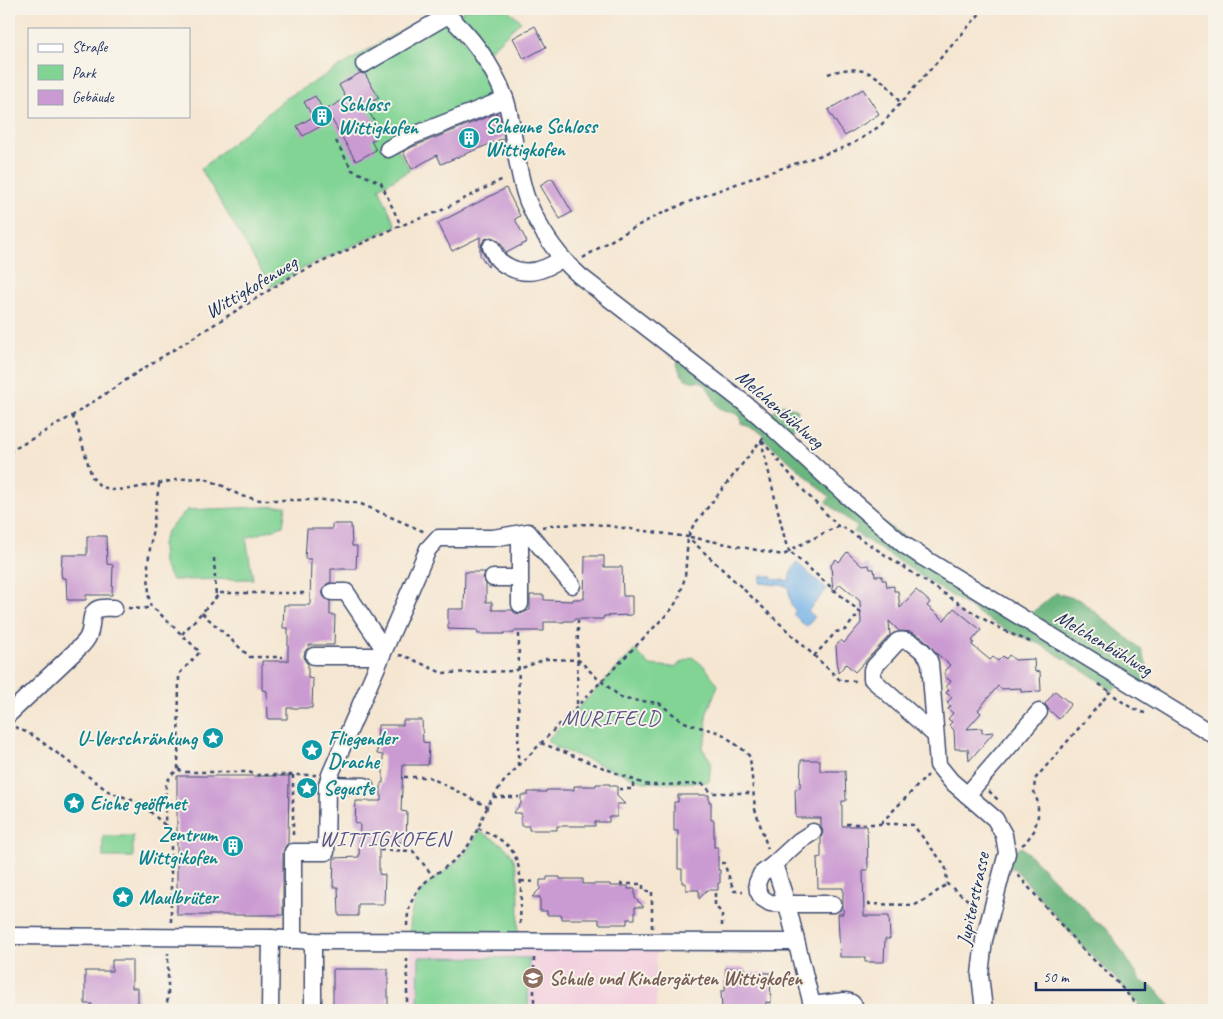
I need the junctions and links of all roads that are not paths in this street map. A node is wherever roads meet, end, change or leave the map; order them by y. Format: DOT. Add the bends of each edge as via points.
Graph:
graph roads {
  1 [pos="445,12"];
  2 [pos="364,64"];
  3 [pos="505,98"];
  4 [pos="388,149"];
  5 [pos="491,247"];
  6 [pos="566,262"];
  7 [pos="524,533"];
  8 [pos="494,578"];
  9 [pos="519,578"];
  10 [pos="572,585"];
  11 [pos="332,592"];
  12 [pos="520,604"];
  13 [pos="114,608"];
  14 [pos="383,652"];
  15 [pos="314,656"];
  16 [pos="1039,712"];
  17 [pos="9,714"];
  18 [pos="936,735"];
  19 [pos="1214,735"];
  20 [pos="328,780"];
  21 [pos="365,786"];
  22 [pos="967,794"];
  23 [pos="813,832"];
  24 [pos="774,864"];
  25 [pos="786,904"];
  26 [pos="833,904"];
  27 [pos="9,936"];
  28 [pos="271,938"];
  29 [pos="293,940"];
  30 [pos="313,941"];
  31 [pos="796,942"];
  32 [pos="838,1001"];
  33 [pos="270,1010"];
  34 [pos="313,1010"];
  35 [pos="856,1010"];
  36 [pos="862,1010"];
  37 [pos="984,1010"];
  1 -- 2 [label="street"];
  1 -- 3 [label="street, Melchenbühlweg" via="483,55"];
  3 -- 4 [label="street"];
  3 -- 6 [label="street, Melchenbühlweg" via="528,201 556,251"];
  5 -- 6 [label="street" via="501,262 521,272 544,270"];
  6 -- 19 [label="street, Melchenbühlweg" via="743,402 904,544"];
  7 -- 9 [label="street"];
  7 -- 10 [label="street"];
  7 -- 14 [label="street" via="494,538 438,538 428,549"];
  8 -- 9 [label="street"];
  9 -- 12 [label="street"];
  11 -- 14 [label="street" via="346,592"];
  13 -- 17 [label="street" via="95,610 91,631 82,645"];
  14 -- 15 [label="street"];
  14 -- 20 [label="street"];
  16 -- 22 [label="street"];
  18 -- 18 [label="street" via="872,679 872,670 898,641 909,641 930,661"];
  18 -- 22 [label="street, Jupiterstrasse" via="938,765"];
  20 -- 21 [label="street"];
  20 -- 29 [label="street" via="326,852 293,852"];
  22 -- 37 [label="street, Jupiterstrasse" via="995,819 1004,835 1005,860 984,940 980,975"];
  23 -- 24 [label="street"];
  24 -- 25 [label="street"];
  24 -- 25 [label="street" via="761,874 758,892 770,903"];
  25 -- 26 [label="street"];
  25 -- 31 [label="street"];
  27 -- 28 [label="street"];
  28 -- 29 [label="street"];
  28 -- 33 [label="street"];
  29 -- 30 [label="street"];
  30 -- 31 [label="street"];
  30 -- 34 [label="street"];
  31 -- 32 [label="street" via="812,1005"];
  32 -- 35 [label="street" via="847,1001"];
  32 -- 36 [label="street" via="851,1001"];
}
